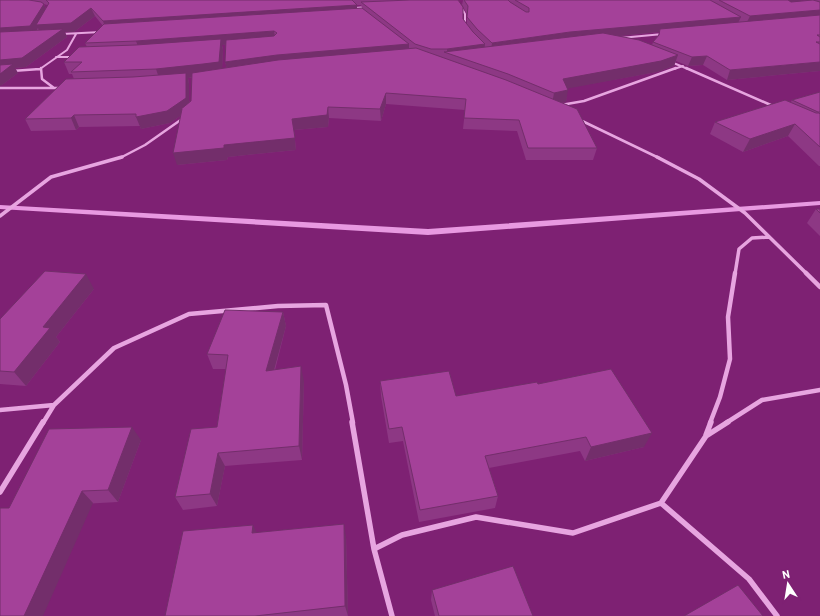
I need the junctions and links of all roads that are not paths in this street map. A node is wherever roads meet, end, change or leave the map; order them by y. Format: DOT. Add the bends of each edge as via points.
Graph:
graph roads {
  1 [pos="352,4"];
  2 [pos="458,4"];
  3 [pos="370,7"];
  4 [pos="355,8"];
  5 [pos="360,12"];
  6 [pos="468,30"];
  7 [pos="107,31"];
  8 [pos="76,34"];
  9 [pos="670,34"];
  10 [pos="56,35"];
  11 [pos="616,38"];
  12 [pos="56,57"];
  13 [pos="78,57"];
  14 [pos="670,61"];
  15 [pos="683,66"];
  16 [pos="40,69"];
  17 [pos="4,71"];
  18 [pos="0,88"];
  19 [pos="54,88"];
  20 [pos="70,88"];
  21 [pos="559,106"];
  22 [pos="775,107"];
  23 [pos="186,116"];
  24 [pos="572,116"];
  25 [pos="0,216"];
  26 [pos="769,237"];
  27 [pos="820,287"];
  28 [pos="820,390"];
  29 [pos="54,405"];
  30 [pos="0,410"];
  31 [pos="706,436"];
  32 [pos="0,492"];
  33 [pos="661,503"];
  34 [pos="374,549"];
  35 [pos="392,616"];
  36 [pos="777,616"];
  1 -- 4 [label="street"];
  2 -- 6 [label="street" via="465,14 464,26"];
  3 -- 4 [label="street"];
  4 -- 5 [label="street"];
  7 -- 8 [label="street"];
  8 -- 10 [label="street"];
  8 -- 12 [label="street" via="67,50"];
  9 -- 11 [label="street"];
  12 -- 13 [label="street"];
  12 -- 16 [label="street"];
  14 -- 15 [label="street"];
  15 -- 21 [label="street" via="584,101"];
  15 -- 22 [label="street"];
  16 -- 17 [label="street"];
  16 -- 19 [label="street" via="42,79"];
  18 -- 19 [label="street"];
  19 -- 20 [label="street"];
  23 -- 25 [label="street" via="145,145 119,159 51,177"];
  24 -- 26 [label="street" via="700,179 745,212"];
  26 -- 27 [label="street"];
  26 -- 31 [label="street" via="752,238 739,249 728,317 730,359"];
  28 -- 31 [label="street" via="762,400"];
  29 -- 30 [label="street"];
  29 -- 32 [label="street"];
  29 -- 34 [label="street" via="114,348 189,314 278,306 326,305 346,385"];
  31 -- 33 [label="street"];
  33 -- 34 [label="street" via="573,533 476,517 402,535"];
  33 -- 36 [label="street" via="749,579"];
  34 -- 35 [label="street"];
}
